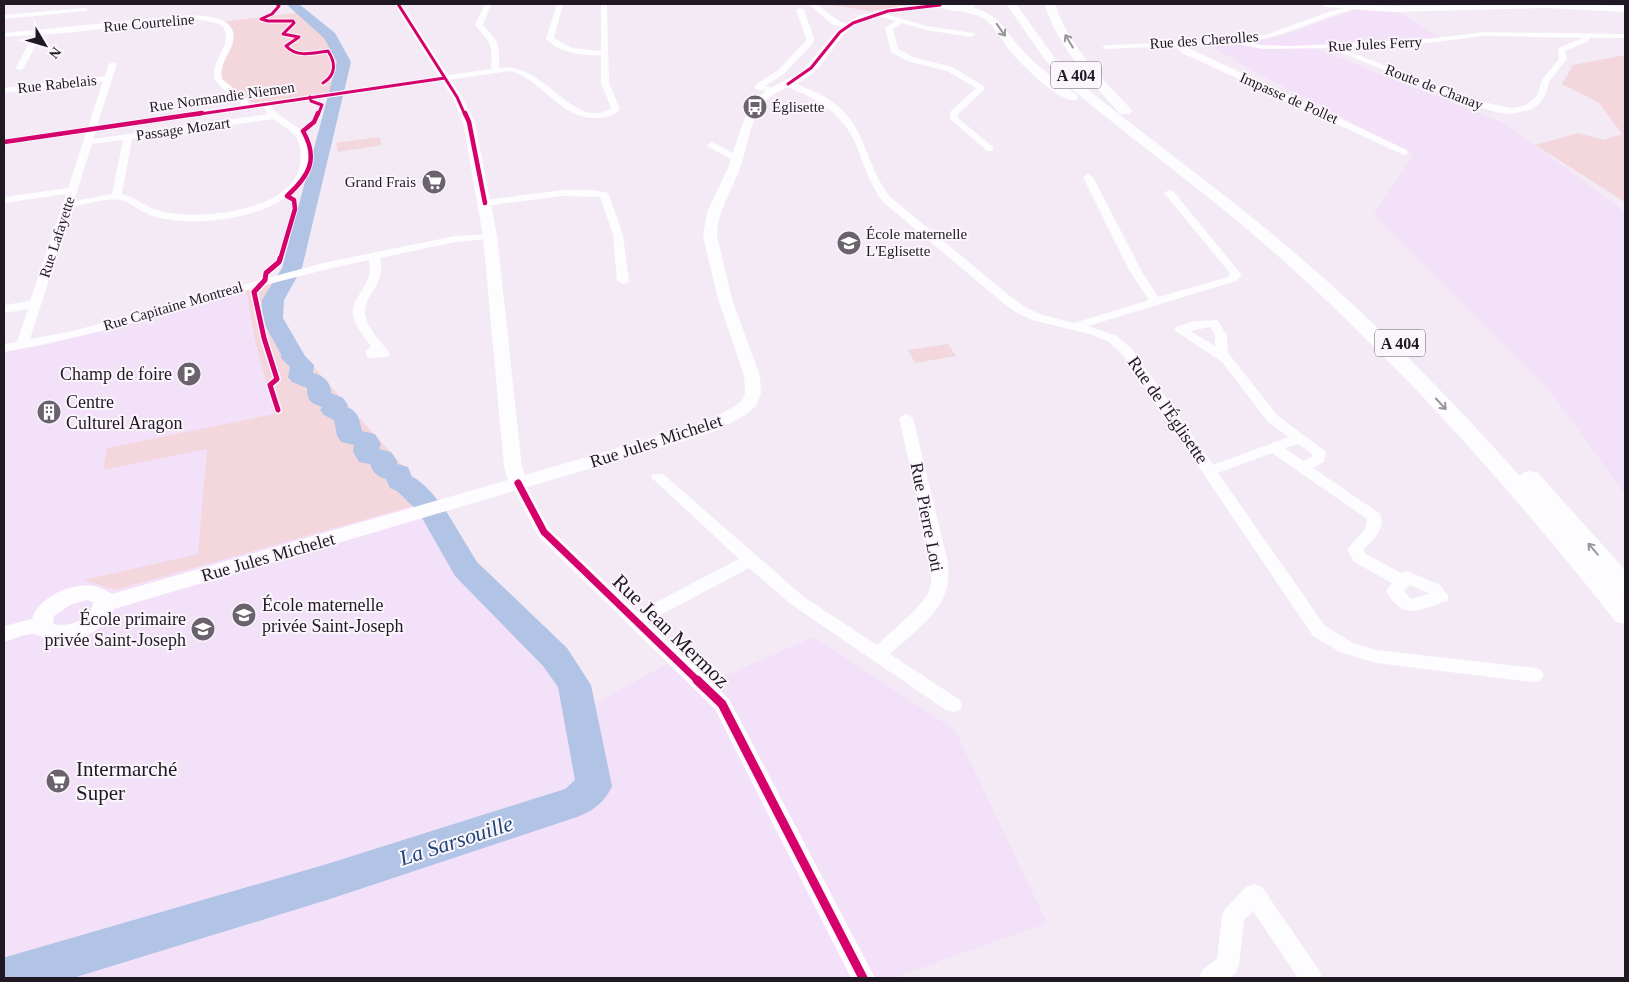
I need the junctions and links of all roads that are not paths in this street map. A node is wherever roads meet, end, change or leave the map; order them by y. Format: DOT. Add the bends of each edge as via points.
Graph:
graph roads {
  1 [pos="398,4"];
  2 [pos="488,4"];
  3 [pos="560,4"];
  4 [pos="604,4"];
  5 [pos="812,4"];
  6 [pos="940,4"];
  7 [pos="1016,4"];
  8 [pos="1050,4"];
  9 [pos="1325,4"];
  10 [pos="1330,4"];
  11 [pos="971,5"];
  12 [pos="1357,7"];
  13 [pos="1345,9"];
  14 [pos="1625,9"];
  15 [pos="84,10"];
  16 [pos="800,10"];
  17 [pos="825,13"];
  18 [pos="878,13"];
  19 [pos="4,17"];
  20 [pos="858,20"];
  21 [pos="900,21"];
  22 [pos="848,26"];
  23 [pos="1510,28"];
  24 [pos="38,33"];
  25 [pos="1519,33"];
  26 [pos="4,35"];
  27 [pos="971,35"];
  28 [pos="1586,36"];
  29 [pos="1625,36"];
  30 [pos="1232,41"];
  31 [pos="1175,43"];
  32 [pos="1330,46"];
  33 [pos="1106,47"];
  34 [pos="605,53"];
  35 [pos="113,64"];
  36 [pos="20,68"];
  37 [pos="494,71"];
  38 [pos="110,78"];
  39 [pos="445,78"];
  40 [pos="781,88"];
  41 [pos="4,90"];
  42 [pos="265,104"];
  43 [pos="245,106"];
  44 [pos="276,116"];
  45 [pos="92,129"];
  46 [pos="1145,132"];
  47 [pos="128,136"];
  48 [pos="4,142"];
  49 [pos="89,142"];
  50 [pos="712,145"];
  51 [pos="990,148"];
  52 [pos="1404,152"];
  53 [pos="737,159"];
  54 [pos="1088,177"];
  55 [pos="72,190"];
  56 [pos="1170,192"];
  57 [pos="116,197"];
  58 [pos="4,200"];
  59 [pos="485,203"];
  60 [pos="1226,204"];
  61 [pos="67,205"];
  62 [pos="490,236"];
  63 [pos="374,255"];
  64 [pos="623,281"];
  65 [pos="1156,302"];
  66 [pos="34,304"];
  67 [pos="4,309"];
  68 [pos="1074,327"];
  69 [pos="22,345"];
  70 [pos="378,346"];
  71 [pos="4,348"];
  72 [pos="1226,359"];
  73 [pos="906,418"];
  74 [pos="1300,438"];
  75 [pos="1276,449"];
  76 [pos="1302,467"];
  77 [pos="1210,471"];
  78 [pos="658,477"];
  79 [pos="518,483"];
  80 [pos="750,560"];
  81 [pos="1402,582"];
  82 [pos="1625,586"];
  83 [pos="105,604"];
  84 [pos="1625,616"];
  85 [pos="636,620"];
  86 [pos="41,624"];
  87 [pos="4,634"];
  88 [pos="878,654"];
  89 [pos="1535,675"];
  90 [pos="952,705"];
  91 [pos="862,978"];
  92 [pos="1210,978"];
  93 [pos="1311,978"];
  1 -- 39 [label="main road"];
  2 -- 37 [label="street" via="479,25 496,47"];
  3 -- 34 [label="street" via="550,39 577,51"];
  4 -- 34 [label="street"];
  5 -- 17 [label="street"];
  6 -- 11 [label="main road"];
  6 -- 18 [label="main road, Rue Jules Michelet"];
  7 -- 46 [label="highway, A 404" via="1076,75"];
  7 -- 60 [label="highway, A 404" via="1050,59 1076,86"];
  46 -- 8 [label="highway, one-way" via="1082,64 1053,15"];
  9 -- 10 [label="main road"];
  10 -- 12 [label="main road"];
  10 -- 13 [label="street"];
  11 -- 60 [label="highway, one-way" via="989,16 1035,70"];
  12 -- 13 [label="street, Rue des Cherolles"];
  12 -- 14 [label="main road" via="1408,9 1558,5"];
  13 -- 30 [label="street, Rue des Cherolles" via="1274,35"];
  15 -- 19 [label="street"];
  16 -- 40 [label="street" via="809,43 781,72 758,87"];
  17 -- 20 [label="street"];
  17 -- 22 [label="street" via="836,23"];
  18 -- 20 [label="main road, Rue Jules Michelet"];
  18 -- 21 [label="street"];
  20 -- 22 [label="main road, Rue Jules Michelet"];
  21 -- 27 [label="street"];
  21 -- 51 [label="street" via="889,28 894,50 910,59 950,68 981,88 953,114 954,119"];
  22 -- 40 [label="main road, Rue Jules Michelet" via="810,68"];
  23 -- 25 [label="street, Rue Jules Ferry"];
  24 -- 26 [label="street, Rue Courteline"];
  24 -- 36 [label="street"];
  24 -- 43 [label="street, Rue Courteline" via="180,18 220,22 230,32 228,47 216,71 217,78 244,101"];
  25 -- 28 [label="street, Rue Jules Ferry"];
  25 -- 32 [label="street, Rue Jules Ferry"];
  28 -- 29 [label="street, Rue Jules Ferry"];
  28 -- 32 [label="street, Route de Chanay" via="1588,38 1561,50 1563,58 1546,80 1536,102 1527,108 1511,111 1471,102"];
  30 -- 31 [label="street, Rue des Cherolles"];
  30 -- 32 [label="street, Rue Jules Ferry" via="1276,48"];
  31 -- 33 [label="street, Rue des Cherolles"];
  31 -- 52 [label="street, Impasse de Pollet" via="1193,55"];
  34 -- 37 [label="street, Rue Normandie Niemen" via="605,83 616,108 598,116 577,114 521,71"];
  35 -- 38 [label="street, Rue Lafayette"];
  37 -- 39 [label="street, Rue Normandie Niemen"];
  38 -- 41 [label="street, Rue Rabelais"];
  38 -- 45 [label="street, Rue Lafayette"];
  39 -- 42 [label="street, Rue Normandie Niemen"];
  39 -- 59 [label="main road" via="469,122"];
  40 -- 53 [label="main road, Rue Jules Michelet" via="763,98 755,107"];
  40 -- 68 [label="street, Rue de l'Églisette" via="829,102 847,118 881,193 1021,310"];
  42 -- 43 [label="street, Rue Normandie Niemen"];
  42 -- 44 [label="street"];
  43 -- 45 [label="street, Rue Normandie Niemen"];
  44 -- 47 [label="street, Passage Mozart"];
  44 -- 57 [label="street" via="299,133 306,156 302,174 272,202 243,213 198,219 162,215 128,199"];
  45 -- 48 [label="street, Rue Normandie Niemen"];
  45 -- 49 [label="street, Rue Lafayette"];
  82 -- 46 [label="highway, A 404, one-way" via="1495,440 1376,320 1270,227"];
  47 -- 49 [label="street, Passage Mozart"];
  47 -- 57 [label="street"];
  49 -- 55 [label="street, Rue Lafayette"];
  50 -- 53 [label="street"];
  53 -- 79 [label="main road, Rue Jules Michelet" via="713,213 710,236 725,299 752,376 750,402 712,426"];
  54 -- 65 [label="street" via="1135,270"];
  55 -- 58 [label="street"];
  55 -- 61 [label="street, Rue Lafayette"];
  56 -- 65 [label="street" via="1236,275 1232,279"];
  57 -- 61 [label="street"];
  59 -- 62 [label="main road"];
  59 -- 64 [label="street" via="592,192 604,195 618,236"];
  60 -- 84 [label="highway, A 404, one-way" via="1316,281 1420,382 1527,497"];
  61 -- 66 [label="street, Rue Lafayette"];
  62 -- 63 [label="street, Rue Capitaine Montreal" via="455,239"];
  62 -- 79 [label="main road" via="513,467"];
  63 -- 69 [label="street, Rue Capitaine Montreal"];
  63 -- 70 [label="street" via="375,280 360,304 359,314"];
  65 -- 68 [label="street"];
  66 -- 67 [label="street"];
  66 -- 69 [label="street, Rue Lafayette"];
  68 -- 77 [label="street, Rue de l'Églisette" via="1113,339 1128,352"];
  69 -- 71 [label="street, Rue Capitaine Montreal"];
  72 -- 74 [label="street" via="1273,418"];
  73 -- 88 [label="street, Rue Pierre Loti" via="940,563 940,578 938,591 931,603"];
  74 -- 75 [label="street"];
  74 -- 76 [label="street" via="1319,452 1319,459"];
  75 -- 76 [label="street"];
  75 -- 77 [label="street"];
  76 -- 81 [label="street" via="1374,517 1374,527 1355,549 1360,558"];
  77 -- 89 [label="street, Rue de l'Églisette" via="1319,631 1330,640 1347,649 1379,658"];
  78 -- 80 [label="street"];
  79 -- 83 [label="main road, Rue Jules Michelet"];
  79 -- 85 [label="street, Rue Jean Mermoz" via="544,532"];
  80 -- 85 [label="street"];
  80 -- 88 [label="street" via="798,601"];
  83 -- 86 [label="main road" via="94,621 76,631 56,634 43,629"];
  83 -- 86 [label="main road" via="100,596 78,594 52,606"];
  85 -- 91 [label="street, Rue Jean Mermoz" via="722,704"];
  86 -- 87 [label="main road"];
  88 -- 90 [label="street"];
  92 -- 93 [label="street" via="1228,965 1233,916 1254,894"];
}
